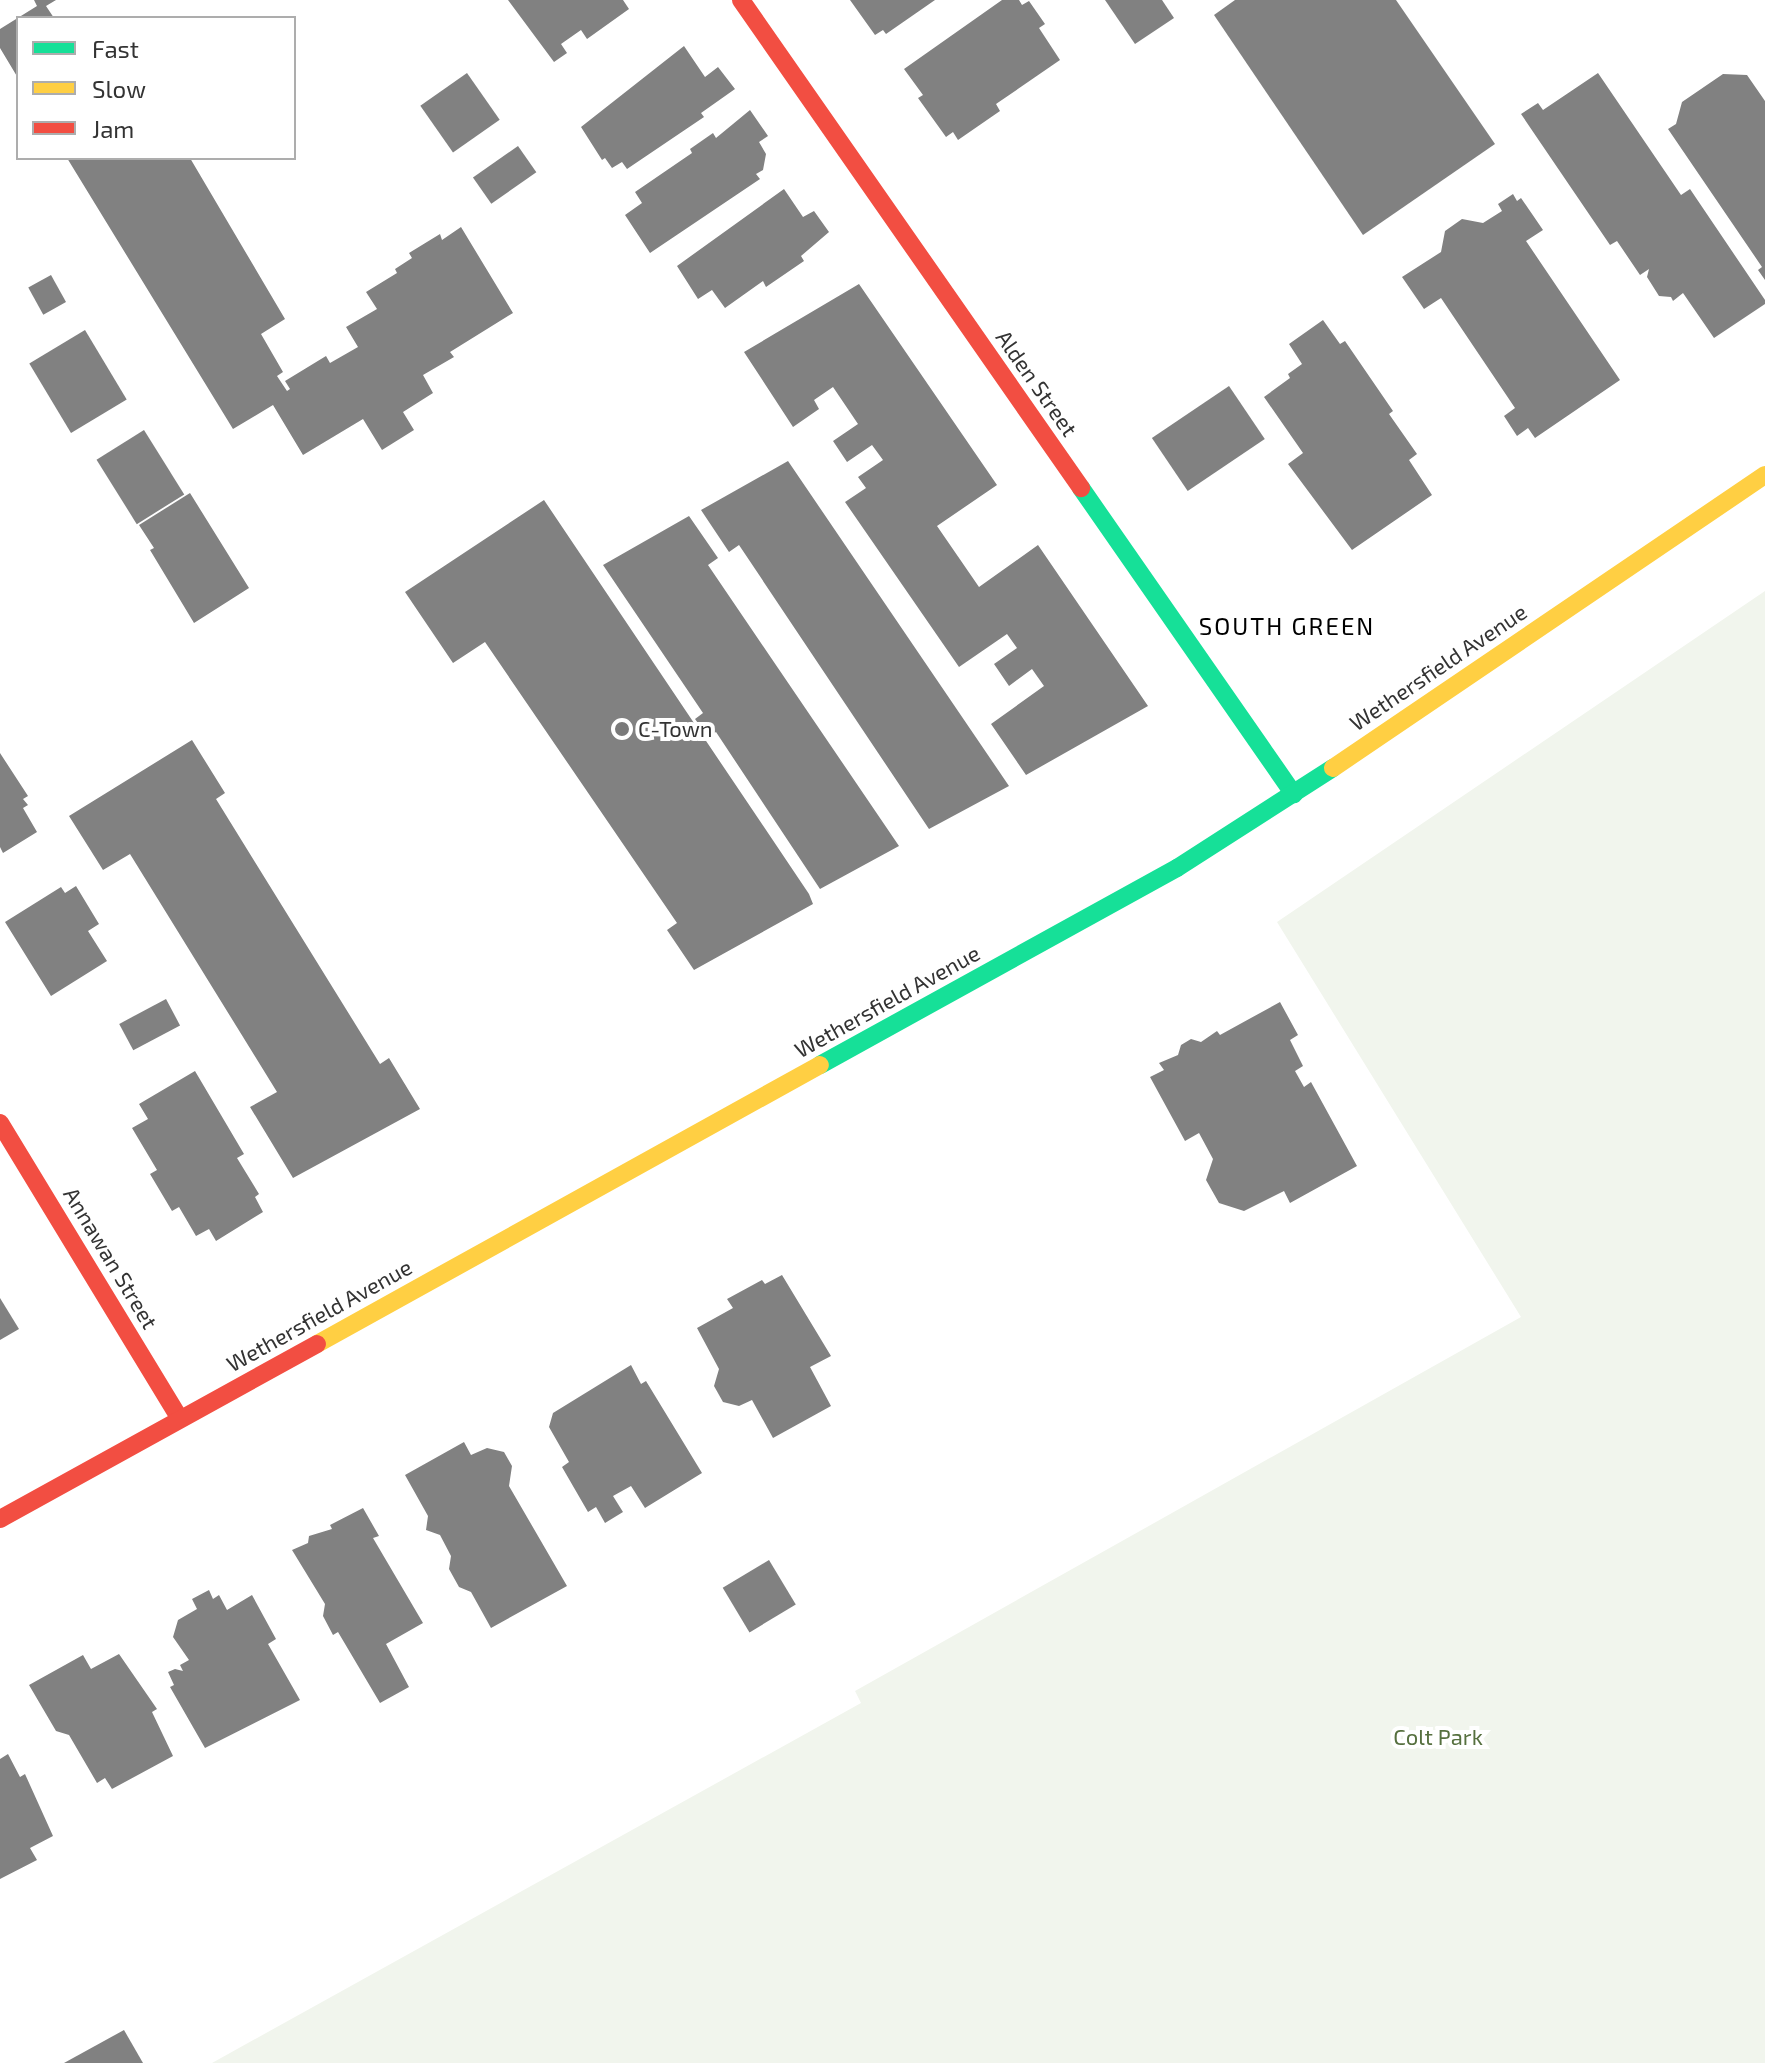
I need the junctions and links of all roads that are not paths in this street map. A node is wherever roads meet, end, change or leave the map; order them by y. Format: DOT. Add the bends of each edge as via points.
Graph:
graph roads {
  1 [pos="741,0"];
  2 [pos="1765,475"];
  3 [pos="1294,794"];
  4 [pos="0,1123"];
  5 [pos="180,1419"];
  6 [pos="0,1519"];
  1 -- 3 [label="main road, Alden Street"];
  2 -- 3 [label="main road, Wethersfield Avenue"];
  3 -- 5 [label="main road, Wethersfield Avenue" via="1147,886"];
  4 -- 5 [label="main road, Annawan Street"];
  5 -- 6 [label="main road, Wethersfield Avenue"];
}
